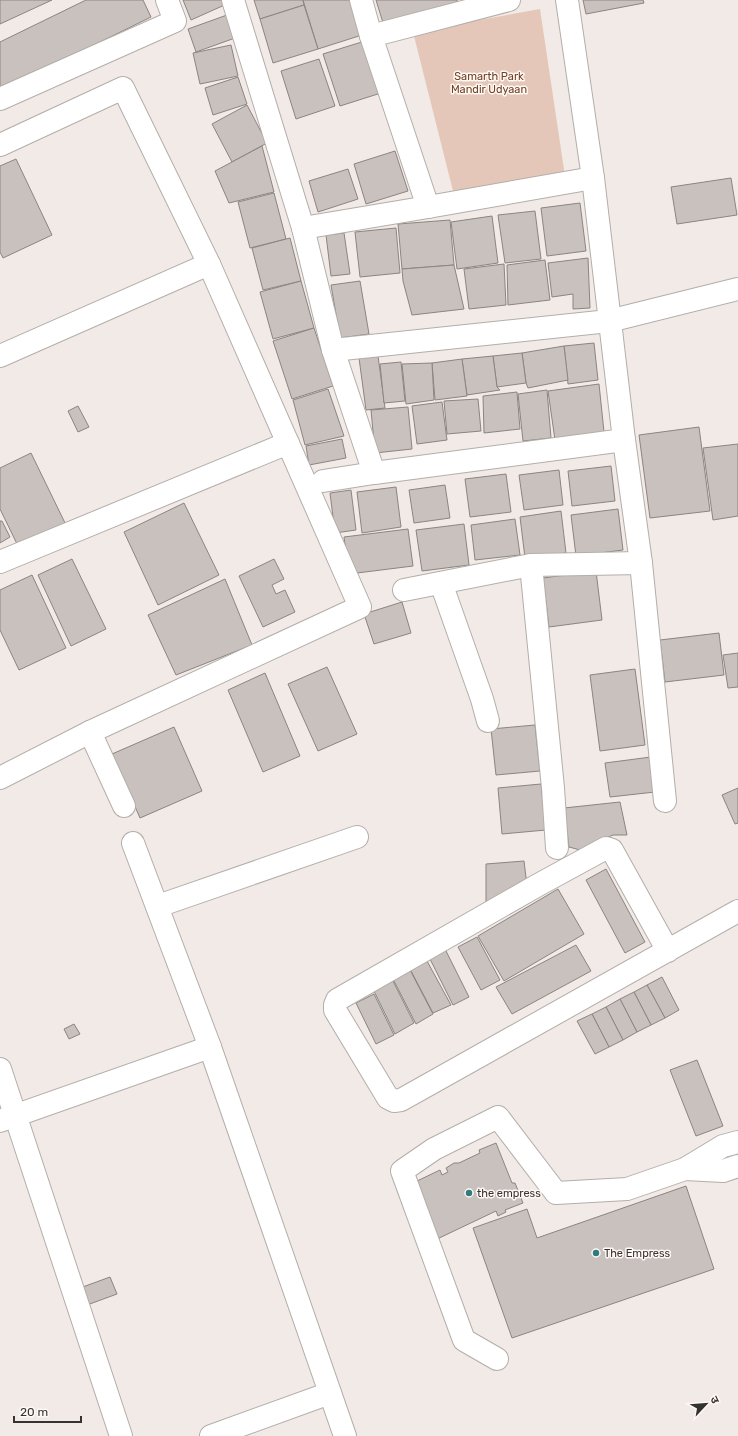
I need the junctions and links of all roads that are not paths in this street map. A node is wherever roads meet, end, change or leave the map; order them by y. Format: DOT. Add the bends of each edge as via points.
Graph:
graph roads {
  1 [pos="167,0"];
  2 [pos="233,0"];
  3 [pos="360,0"];
  4 [pos="510,0"];
  5 [pos="567,0"];
  6 [pos="371,36"];
  7 [pos="0,100"];
  8 [pos="0,145"];
  9 [pos="593,178"];
  10 [pos="428,207"];
  11 [pos="303,228"];
  12 [pos="209,264"];
  13 [pos="738,290"];
  14 [pos="609,321"];
  15 [pos="333,350"];
  16 [pos="0,356"];
  17 [pos="624,440"];
  18 [pos="288,443"];
  19 [pos="374,473"];
  20 [pos="323,481"];
  21 [pos="0,562"];
  22 [pos="641,563"];
  23 [pos="531,565"];
  24 [pos="441,583"];
  25 [pos="404,590"];
  26 [pos="488,721"];
  27 [pos="90,732"];
  28 [pos="0,778"];
  29 [pos="665,801"];
  30 [pos="124,806"];
  31 [pos="357,837"];
  32 [pos="133,843"];
  33 [pos="557,848"];
  34 [pos="158,906"];
  35 [pos="738,911"];
  36 [pos="668,951"];
  37 [pos="210,1046"];
  38 [pos="0,1070"];
  39 [pos="8,1118"];
  40 [pos="738,1142"];
  41 [pos="738,1166"];
  42 [pos="686,1169"];
  43 [pos="497,1359"];
  44 [pos="330,1393"];
  45 [pos="121,1436"];
  46 [pos="211,1436"];
  47 [pos="345,1436"];
  1 -- 7 [label="street" via="175,21"];
  2 -- 11 [label="street"];
  3 -- 6 [label="street"];
  4 -- 6 [label="street"];
  5 -- 9 [label="street"];
  6 -- 10 [label="street"];
  8 -- 12 [label="street" via="123,88"];
  9 -- 10 [label="street"];
  9 -- 14 [label="street"];
  10 -- 11 [label="street"];
  11 -- 15 [label="street"];
  12 -- 16 [label="street"];
  12 -- 18 [label="street"];
  13 -- 14 [label="street"];
  14 -- 15 [label="street"];
  14 -- 17 [label="street"];
  15 -- 19 [label="street"];
  17 -- 19 [label="street"];
  17 -- 22 [label="street"];
  18 -- 21 [label="street"];
  18 -- 27 [label="street" via="360,607"];
  19 -- 20 [label="street"];
  22 -- 23 [label="street"];
  22 -- 29 [label="street"];
  23 -- 24 [label="street"];
  23 -- 33 [label="street"];
  24 -- 25 [label="street"];
  24 -- 26 [label="street"];
  27 -- 28 [label="street"];
  27 -- 30 [label="street"];
  31 -- 34 [label="street"];
  32 -- 34 [label="street"];
  34 -- 37 [label="street"];
  35 -- 36 [label="street"];
  36 -- 36 [label="street" via="401,1100 394,1101 388,1098 335,1010 338,1000 606,848 612,850"];
  37 -- 39 [label="street"];
  37 -- 44 [label="street"];
  38 -- 39 [label="street"];
  39 -- 45 [label="street" via="58,1247"];
  40 -- 42 [label="street" via="723,1146"];
  41 -- 42 [label="street" via="723,1171"];
  42 -- 43 [label="street" via="627,1189 556,1193 498,1117 434,1148 402,1171 464,1340"];
  44 -- 46 [label="street"];
  44 -- 47 [label="street"];
}
